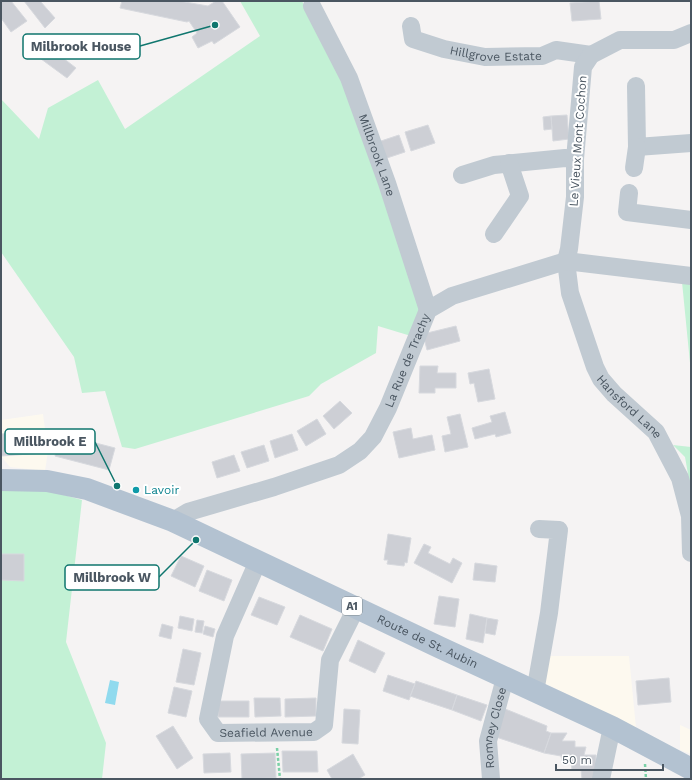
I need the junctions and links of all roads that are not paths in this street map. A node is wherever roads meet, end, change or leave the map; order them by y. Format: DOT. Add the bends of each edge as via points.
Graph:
graph roads {
  1 [pos="312,6"];
  2 [pos="411,26"];
  3 [pos="691,34"];
  4 [pos="591,55"];
  5 [pos="636,86"];
  6 [pos="691,143"];
  7 [pos="637,147"];
  8 [pos="575,159"];
  9 [pos="510,163"];
  10 [pos="634,168"];
  11 [pos="462,175"];
  12 [pos="630,193"];
  13 [pos="691,220"];
  14 [pos="494,234"];
  15 [pos="566,261"];
  16 [pos="691,276"];
  17 [pos="428,310"];
  18 [pos="1,480"];
  19 [pos="173,521"];
  20 [pos="539,530"];
  21 [pos="691,553"];
  22 [pos="258,562"];
  23 [pos="356,608"];
  24 [pos="505,678"];
  25 [pos="535,692"];
  26 [pos="612,727"];
  27 [pos="691,769"];
  28 [pos="491,779"];
  29 [pos="602,779"];
  1 -- 17 [label="street, Millbrook Lane" via="349,78"];
  2 -- 4 [label="street, Hillgrove Estate" via="413,39 444,49 485,57 542,56 556,50"];
  3 -- 4 [label="street" via="674,40 620,40"];
  4 -- 8 [label="street, Le Vieux Mont Cochon" via="583,67"];
  5 -- 7 [label="street"];
  6 -- 7 [label="street"];
  7 -- 10 [label="street"];
  8 -- 9 [label="street"];
  8 -- 15 [label="street, Le Vieux Mont Cochon" via="575,197"];
  9 -- 11 [label="street"];
  9 -- 14 [label="street" via="520,196"];
  12 -- 13 [label="street" via="627,212"];
  15 -- 16 [label="street, La Rue de Trachy"];
  15 -- 17 [label="street, La Rue de Trachy" via="452,296"];
  15 -- 21 [label="street, Hansford Lane" via="570,293 600,378 656,432 680,478 690,516"];
  17 -- 19 [label="street, La Rue de Trachy" via="392,398 373,437 360,451 339,465 188,512"];
  18 -- 19 [label="main road, Route de St. Aubin / A1" via="47,481 87,489"];
  19 -- 22 [label="main road, Route de St. Aubin / A1"];
  20 -- 25 [label="street" via="559,530 549,613"];
  22 -- 23 [label="main road, Route de St. Aubin / A1"];
  22 -- 23 [label="street, Seafield Avenue" via="225,636 208,719 218,733 314,732 324,725 330,660"];
  23 -- 24 [label="main road, Route de St. Aubin / A1"];
  24 -- 25 [label="main road, Route de St. Aubin / A1"];
  24 -- 28 [label="street, Romney Close" via="488,741"];
  25 -- 26 [label="main road, Route de St. Aubin / A1"];
  26 -- 27 [label="main road, Route de St. Aubin / A1"];
  26 -- 29 [label="street"];
}
